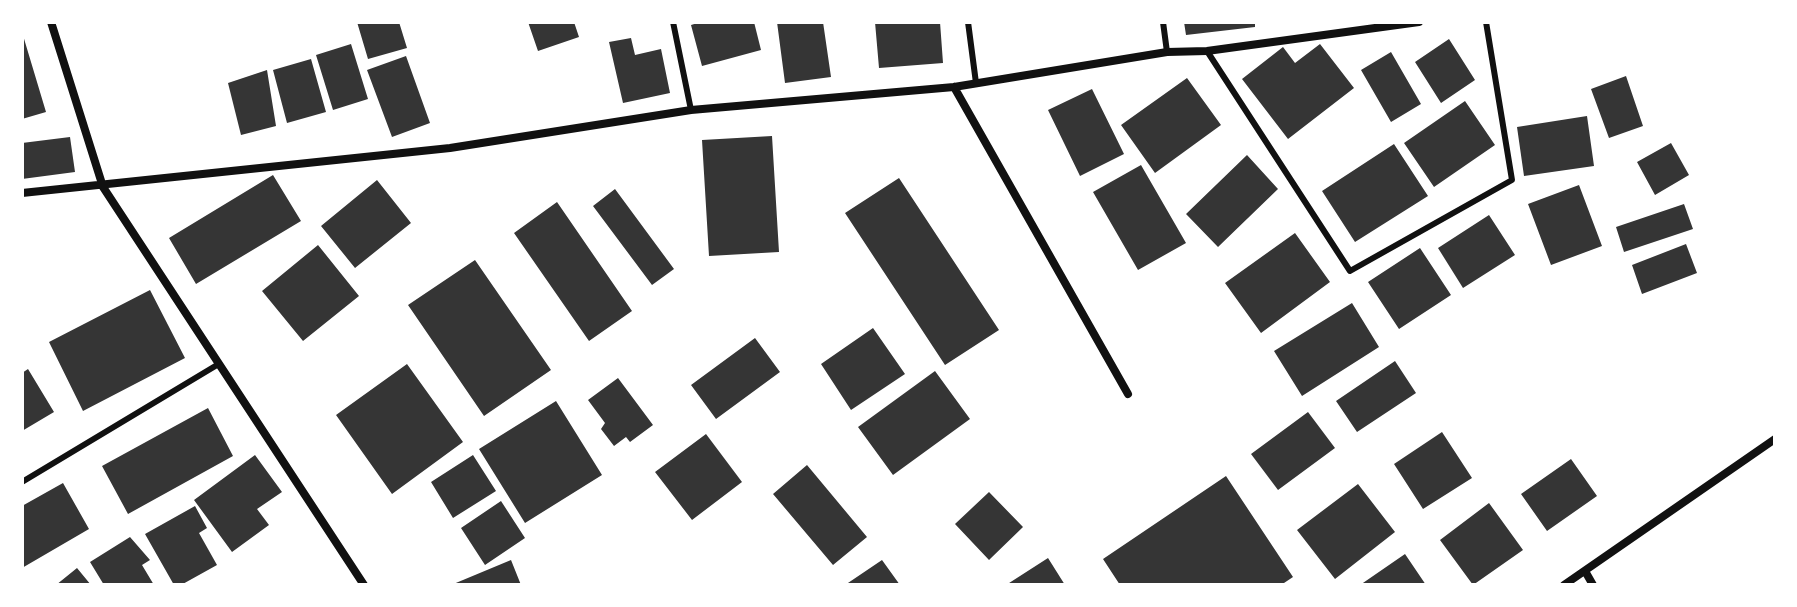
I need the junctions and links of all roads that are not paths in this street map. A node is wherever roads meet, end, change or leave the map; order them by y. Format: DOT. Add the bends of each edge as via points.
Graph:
graph roads {
  1 [pos="51,22"];
  2 [pos="673,22"];
  3 [pos="968,22"];
  4 [pos="1163,22"];
  5 [pos="1419,22"];
  6 [pos="1486,22"];
  7 [pos="1207,51"];
  8 [pos="1167,52"];
  9 [pos="976,83"];
  10 [pos="954,87"];
  11 [pos="691,110"];
  12 [pos="103,187"];
  13 [pos="22,193"];
  14 [pos="217,365"];
  15 [pos="1128,394"];
  16 [pos="1775,439"];
  17 [pos="22,482"];
  18 [pos="1585,571"];
  19 [pos="364,585"];
  20 [pos="1564,585"];
  21 [pos="1593,585"];
  1 -- 12 [label="street"];
  2 -- 11 [label="lane"];
  3 -- 9 [label="lane"];
  4 -- 8 [label="lane"];
  5 -- 7 [label="street"];
  6 -- 7 [label="lane" via="1512,180 1350,271"];
  7 -- 8 [label="street"];
  8 -- 9 [label="street"];
  9 -- 10 [label="street"];
  10 -- 11 [label="street"];
  10 -- 15 [label="street"];
  11 -- 12 [label="street" via="450,148"];
  12 -- 13 [label="street"];
  12 -- 14 [label="street"];
  14 -- 17 [label="lane"];
  14 -- 19 [label="street"];
  16 -- 18 [label="street"];
  18 -- 20 [label="street"];
  18 -- 21 [label="street"];
}
